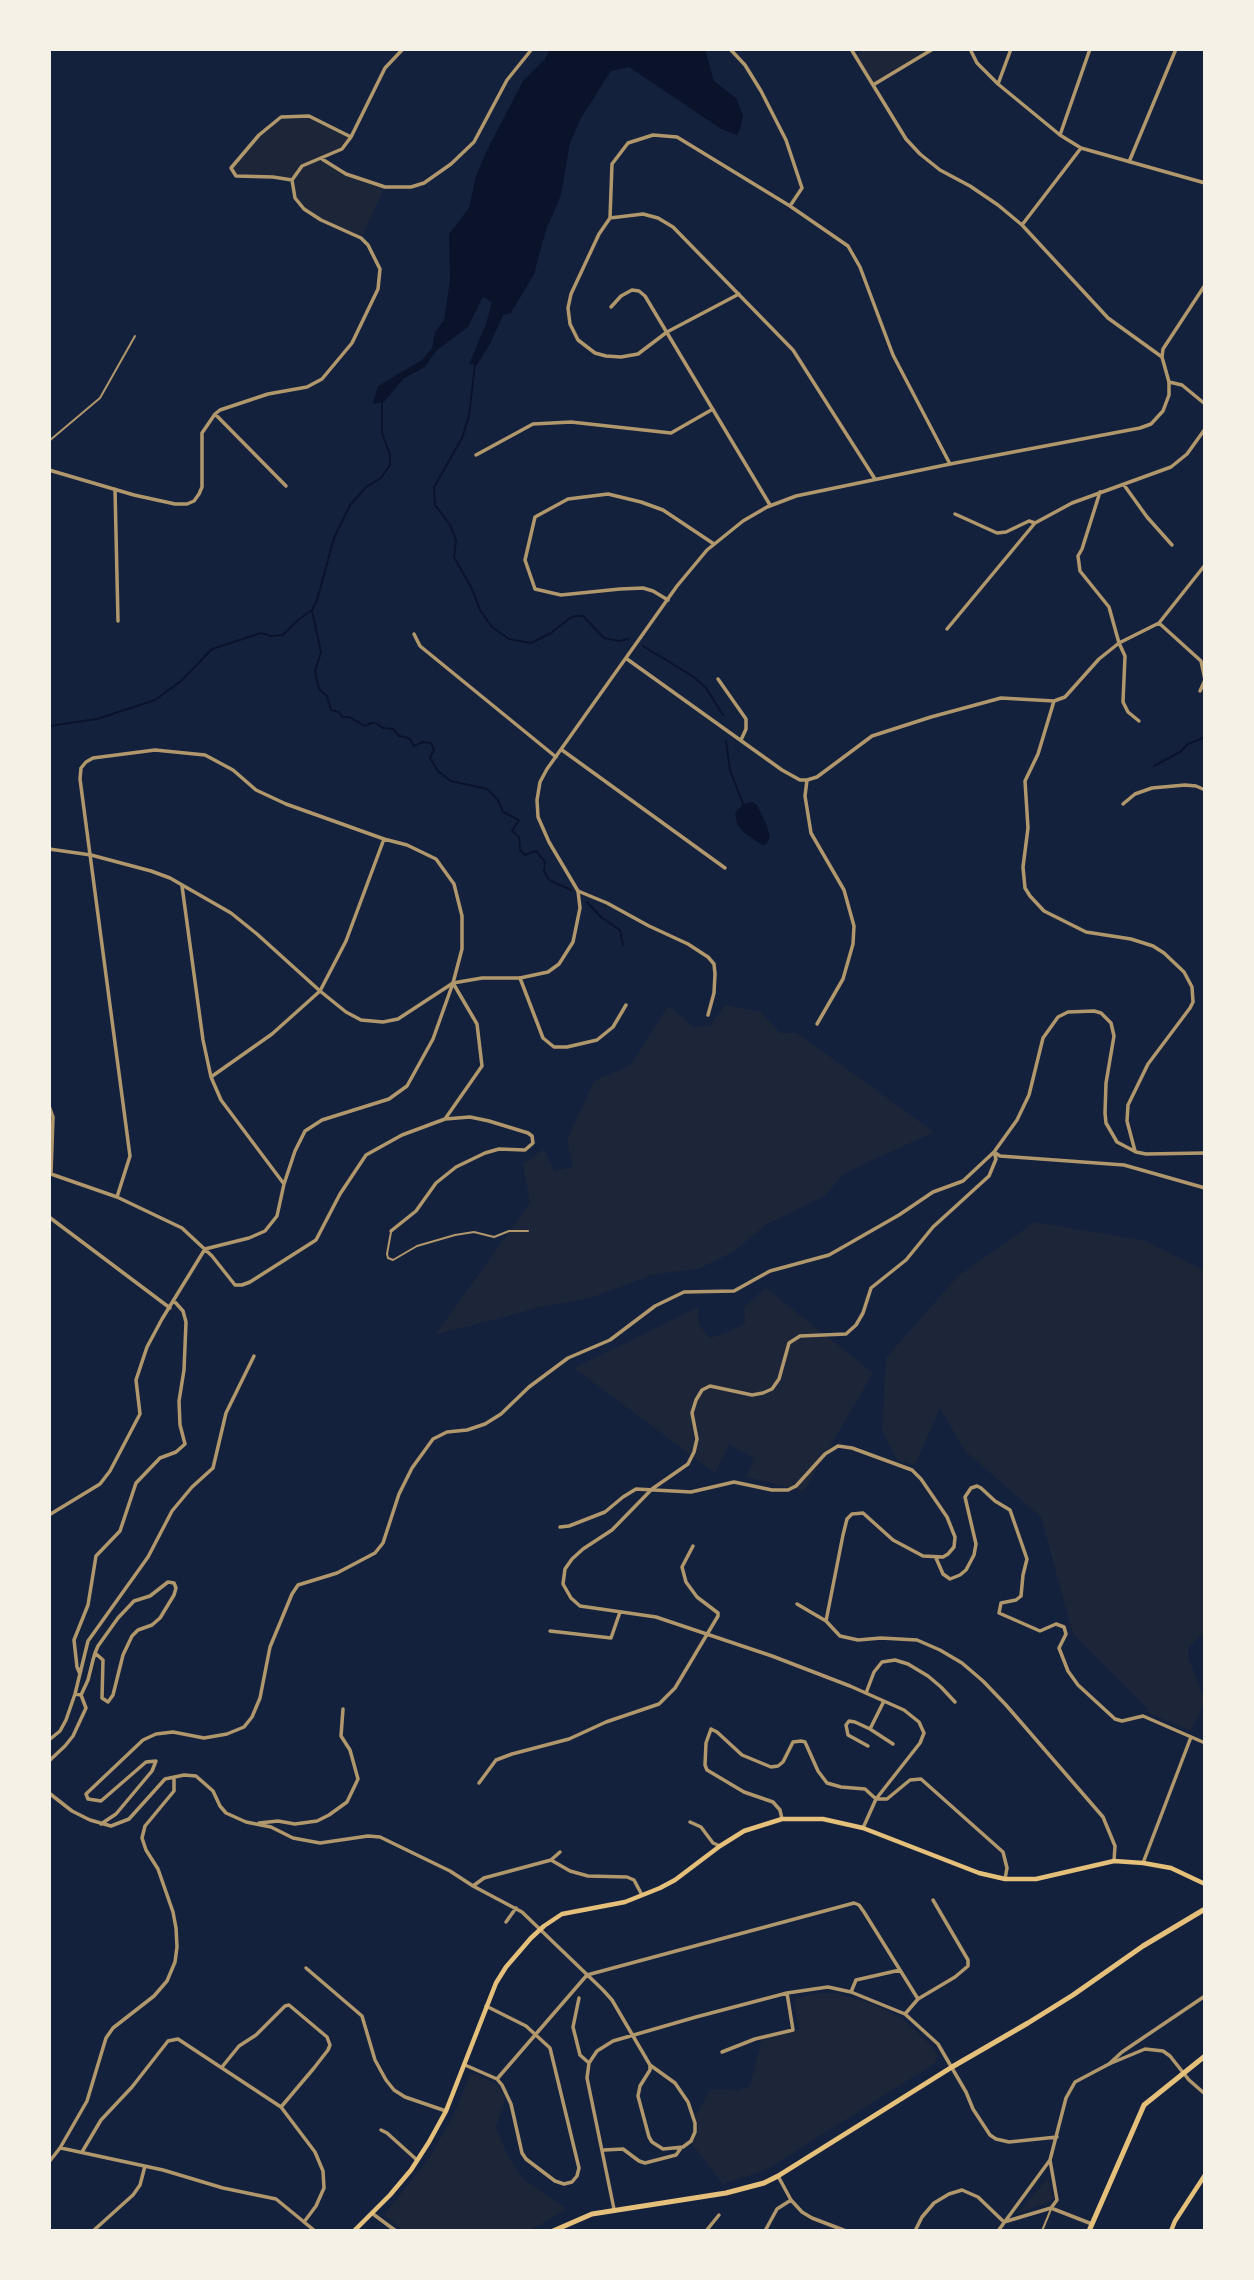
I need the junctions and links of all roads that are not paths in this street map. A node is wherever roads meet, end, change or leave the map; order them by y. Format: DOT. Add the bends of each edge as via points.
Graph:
graph roads {
  1 [pos="403,49"];
  2 [pos="532,49"];
  3 [pos="730,49"];
  4 [pos="851,49"];
  5 [pos="933,49"];
  6 [pos="970,49"];
  7 [pos="1011,49"];
  8 [pos="1090,49"];
  9 [pos="1176,49"];
  10 [pos="998,84"];
  11 [pos="873,85"];
  12 [pos="1060,135"];
  13 [pos="352,137"];
  14 [pos="1081,148"];
  15 [pos="322,159"];
  16 [pos="1129,162"];
  17 [pos="292,180"];
  18 [pos="1205,183"];
  19 [pos="790,206"];
  20 [pos="610,218"];
  21 [pos="1022,225"];
  22 [pos="1205,285"];
  23 [pos="739,293"];
  24 [pos="611,307"];
  25 [pos="667,331"];
  26 [pos="135,335"];
  27 [pos="1162,358"];
  28 [pos="1169,382"];
  29 [pos="1205,404"];
  30 [pos="713,409"];
  31 [pos="215,414"];
  32 [pos="1205,429"];
  33 [pos="49,441"];
  34 [pos="476,455"];
  35 [pos="950,464"];
  36 [pos="49,470"];
  37 [pos="876,479"];
  38 [pos="1124,485"];
  39 [pos="286,486"];
  40 [pos="115,489"];
  41 [pos="1100,492"];
  42 [pos="770,505"];
  43 [pos="955,514"];
  44 [pos="1035,523"];
  45 [pos="714,544"];
  46 [pos="1172,545"];
  47 [pos="1205,565"];
  48 [pos="668,600"];
  49 [pos="118,621"];
  50 [pos="1159,623"];
  51 [pos="947,629"];
  52 [pos="414,634"];
  53 [pos="1119,643"];
  54 [pos="627,659"];
  55 [pos="718,678"];
  56 [pos="1200,691"];
  57 [pos="1054,701"];
  58 [pos="1139,721"];
  59 [pos="741,740"];
  60 [pos="562,750"];
  61 [pos="556,757"];
  62 [pos="807,780"];
  63 [pos="1205,790"];
  64 [pos="1122,804"];
  65 [pos="384,839"];
  66 [pos="49,849"];
  67 [pos="91,855"];
  68 [pos="725,868"];
  69 [pos="182,886"];
  70 [pos="578,891"];
  71 [pos="520,978"];
  72 [pos="453,983"];
  73 [pos="320,991"];
  74 [pos="626,1005"];
  75 [pos="708,1015"];
  76 [pos="817,1024"];
  77 [pos="211,1077"];
  78 [pos="49,1106"];
  79 [pos="445,1118"];
  80 [pos="994,1152"];
  81 [pos="1136,1152"];
  82 [pos="1205,1153"];
  83 [pos="50,1175"];
  84 [pos="284,1184"];
  85 [pos="1205,1188"];
  86 [pos="117,1197"];
  87 [pos="49,1217"];
  88 [pos="391,1231"];
  89 [pos="528,1231"];
  90 [pos="205,1249"];
  91 [pos="174,1301"];
  92 [pos="170,1308"];
  93 [pos="254,1356"];
  94 [pos="652,1489"];
  95 [pos="49,1515"];
  96 [pos="560,1527"];
  97 [pos="693,1546"];
  98 [pos="936,1558"];
  99 [pos="797,1604"];
  100 [pos="620,1612"];
  101 [pos="826,1621"];
  102 [pos="550,1631"];
  103 [pos="707,1635"];
  104 [pos="95,1653"];
  105 [pos="80,1676"];
  106 [pos="866,1693"];
  107 [pos="75,1694"];
  108 [pos="81,1695"];
  109 [pos="884,1701"];
  110 [pos="955,1702"];
  111 [pos="343,1709"];
  112 [pos="870,1729"];
  113 [pos="1191,1737"];
  114 [pos="49,1740"];
  115 [pos="1205,1743"];
  116 [pos="892,1744"];
  117 [pos="868,1746"];
  118 [pos="49,1761"];
  119 [pos="174,1778"];
  120 [pos="478,1783"];
  121 [pos="49,1793"];
  122 [pos="876,1799"];
  123 [pos="782,1819"];
  124 [pos="690,1822"];
  125 [pos="101,1824"];
  126 [pos="254,1824"];
  127 [pos="863,1829"];
  128 [pos="720,1846"];
  129 [pos="560,1852"];
  130 [pos="551,1860"];
  131 [pos="1114,1861"];
  132 [pos="1143,1863"];
  133 [pos="1005,1879"];
  134 [pos="1205,1884"];
  135 [pos="473,1886"];
  136 [pos="642,1896"];
  137 [pos="933,1900"];
  138 [pos="516,1908"];
  139 [pos="1205,1909"];
  140 [pos="506,1922"];
  141 [pos="540,1929"];
  142 [pos="306,1968"];
  143 [pos="900,1970"];
  144 [pos="587,1975"];
  145 [pos="851,1992"];
  146 [pos="787,1993"];
  147 [pos="1205,1996"];
  148 [pos="579,1998"];
  149 [pos="918,1999"];
  150 [pos="486,2006"];
  151 [pos="905,2014"];
  152 [pos="536,2033"];
  153 [pos="633,2036"];
  154 [pos="722,2052"];
  155 [pos="1205,2056"];
  156 [pos="589,2063"];
  157 [pos="1109,2064"];
  158 [pos="465,2065"];
  159 [pos="650,2065"];
  160 [pos="222,2067"];
  161 [pos="952,2067"];
  162 [pos="1184,2072"];
  163 [pos="497,2079"];
  164 [pos="1205,2094"];
  165 [pos="281,2107"];
  166 [pos="446,2112"];
  167 [pos="381,2130"];
  168 [pos="1057,2137"];
  169 [pos="60,2148"];
  170 [pos="681,2148"];
  171 [pos="604,2150"];
  172 [pos="82,2152"];
  173 [pos="417,2160"];
  174 [pos="1050,2160"];
  175 [pos="49,2162"];
  176 [pos="145,2166"];
  177 [pos="1205,2175"];
  178 [pos="778,2176"];
  179 [pos="791,2200"];
  180 [pos="1051,2208"];
  181 [pos="614,2209"];
  182 [pos="373,2214"];
  183 [pos="719,2215"];
  184 [pos="304,2222"];
  185 [pos="1004,2222"];
  186 [pos="1091,2228"];
  187 [pos="93,2231"];
  188 [pos="315,2231"];
  189 [pos="354,2231"];
  190 [pos="397,2231"];
  191 [pos="553,2231"];
  192 [pos="706,2231"];
  193 [pos="765,2231"];
  194 [pos="846,2231"];
  195 [pos="915,2231"];
  196 [pos="998,2231"];
  197 [pos="1042,2231"];
  198 [pos="1171,2231"];
  1 -- 13 [label="street" via="385,68"];
  2 -- 15 [label="street" via="507,79 474,142 424,183 385,187 346,174"];
  3 -- 19 [label="street" via="745,65 786,140 802,188"];
  4 -- 11 [label="street"];
  5 -- 11 [label="street"];
  6 -- 10 [label="street"];
  7 -- 10 [label="street"];
  8 -- 12 [label="street"];
  9 -- 16 [label="street"];
  10 -- 12 [label="street"];
  11 -- 21 [label="street" via="920,154"];
  12 -- 14 [label="street"];
  13 -- 15 [label="street" via="342,149"];
  13 -- 17 [label="street" via="309,116 281,117 231,169 236,176"];
  14 -- 16 [label="street"];
  14 -- 21 [label="street"];
  15 -- 17 [label="street" via="302,166"];
  16 -- 18 [label="street"];
  17 -- 31 [label="street" via="295,198 304,209 368,245 380,269 377,289 352,343 322,379"];
  19 -- 20 [label="street" via="677,137 653,135 628,143 612,164"];
  19 -- 35 [label="street" via="848,246 893,355"];
  20 -- 23 [label="street" via="643,214 658,218 673,227"];
  20 -- 25 [label="street" via="571,294 570,324 578,340 606,356 621,357 638,354"];
  21 -- 27 [label="street" via="1108,318"];
  22 -- 27 [label="street" via="1164,347"];
  23 -- 25 [label="street"];
  23 -- 37 [label="street" via="793,350"];
  24 -- 25 [label="street" via="621,296 639,291"];
  25 -- 30 [label="street"];
  26 -- 33 [label="lane" via="100,398"];
  27 -- 28 [label="street"];
  28 -- 29 [label="street" via="1182,385"];
  28 -- 35 [label="street" via="1163,411 1144,427"];
  30 -- 34 [label="street" via="671,433 571,422 533,424"];
  30 -- 42 [label="street"];
  31 -- 39 [label="street"];
  31 -- 40 [label="street" via="202,433 202,487 194,501 175,505"];
  32 -- 38 [label="street" via="1171,467"];
  35 -- 37 [label="street"];
  36 -- 40 [label="street"];
  37 -- 42 [label="street"];
  38 -- 41 [label="street"];
  38 -- 46 [label="street"];
  40 -- 49 [label="street"];
  41 -- 44 [label="street"];
  41 -- 53 [label="street" via="1078,556 1080,571 1109,607"];
  42 -- 45 [label="street"];
  43 -- 44 [label="street" via="997,533"];
  44 -- 51 [label="street"];
  45 -- 48 [label="street"];
  45 -- 48 [label="street" via="663,510 608,494 568,499 536,517 525,560 535,589 561,596 643,588"];
  47 -- 50 [label="street"];
  48 -- 54 [label="street"];
  50 -- 53 [label="street"];
  50 -- 56 [label="street" via="1201,662 1205,681"];
  52 -- 61 [label="street" via="420,646"];
  53 -- 57 [label="street" via="1065,697"];
  53 -- 58 [label="street" via="1125,656 1123,702"];
  54 -- 59 [label="street"];
  54 -- 60 [label="street"];
  55 -- 59 [label="street" via="746,719"];
  57 -- 62 [label="street" via="1001,698 931,717 872,736"];
  57 -- 81 [label="street" via="1025,781 1025,888 1044,911 1086,932 1153,946 1184,972 1192,987 1190,1008 1148,1064 1128,1105"];
  59 -- 62 [label="street" via="782,770"];
  60 -- 61 [label="street"];
  60 -- 68 [label="street"];
  61 -- 70 [label="street" via="540,782 537,814"];
  62 -- 76 [label="street" via="811,833 844,890 854,926 843,979"];
  63 -- 64 [label="street" via="1185,785 1152,788"];
  65 -- 67 [label="street" via="256,790 205,755 155,750 93,758 80,768"];
  65 -- 72 [label="street" via="436,859 454,884 462,916 462,948"];
  65 -- 73 [label="street" via="346,942"];
  66 -- 67 [label="street"];
  67 -- 69 [label="street" via="151,871"];
  67 -- 86 [label="street" via="130,1156"];
  69 -- 73 [label="street" via="231,913"];
  69 -- 77 [label="street"];
  70 -- 71 [label="street" via="576,931 567,952 552,970"];
  70 -- 75 [label="street" via="708,957 716,974"];
  71 -- 72 [label="street"];
  71 -- 74 [label="street" via="542,1038 554,1047 597,1040 613,1027"];
  72 -- 73 [label="street" via="398,1019 383,1022 361,1020"];
  72 -- 79 [label="street" via="477,1024 482,1066"];
  72 -- 84 [label="street" via="433,1040 407,1086 389,1099 322,1120 305,1131"];
  73 -- 77 [label="street" via="272,1034"];
  77 -- 84 [label="street" via="227,1108"];
  78 -- 83 [label="street" via="53,1117"];
  79 -- 88 [label="street" via="496,1122 528,1133 533,1143 525,1150 485,1153 456,1167"];
  79 -- 90 [label="street" via="366,1155 316,1240 250,1282 235,1285"];
  80 -- 81 [label="street" via="1029,1095 1046,1030 1058,1017 1077,1010 1101,1013 1111,1023 1114,1036 1106,1083 1106,1123 1117,1142"];
  80 -- 85 [label="street" via="1124,1166"];
  80 -- 94 [label="street" via="989,1176 871,1288 863,1313 846,1334 800,1336 789,1343 779,1379 763,1393 752,1395 710,1385 702,1390 692,1413 696,1438 688,1464"];
  80 -- 125 [label="street" via="963,1181 933,1192 829,1255 770,1271 734,1291 694,1291 671,1297 610,1340 568,1358 485,1424 437,1436 412,1468 375,1553 337,1573 298,1585 292,1594 265,1662 260,1698 244,1727 204,1738 173,1732 143,1740 86,1794 88,1800 101,1801 146,1762 156,1760 156,1766 116,1814"];
  81 -- 82 [label="street"];
  83 -- 86 [label="street"];
  84 -- 90 [label="street" via="277,1216 265,1231"];
  86 -- 90 [label="street" via="182,1228"];
  87 -- 92 [label="street"];
  88 -- 89 [label="lane" via="387,1254 393,1260 417,1246 461,1233 494,1237"];
  90 -- 91 [label="street"];
  91 -- 92 [label="street"];
  91 -- 105 [label="street" via="186,1322 178,1401 185,1444 160,1458 136,1483 120,1531 96,1556 88,1605 74,1640"];
  92 -- 95 [label="street" via="147,1347 136,1380 140,1414 110,1471 100,1484"];
  93 -- 105 [label="street" via="226,1413 213,1468 173,1511 148,1557 88,1642"];
  94 -- 96 [label="street" via="632,1491 605,1512"];
  94 -- 98 [label="street" via="691,1492 734,1482 788,1490 833,1448 852,1448 912,1470 921,1479 942,1507 955,1537 950,1552"];
  94 -- 100 [label="street" via="565,1569 563,1584 580,1606"];
  97 -- 103 [label="street" via="682,1567 686,1582 718,1613"];
  98 -- 101 [label="street" via="893,1540 863,1513 852,1514 843,1535"];
  98 -- 113 [label="street" via="950,1579 963,1573 973,1559 975,1534 965,1497 978,1486 1008,1507 1027,1563 1021,1596 1001,1603 999,1613 1040,1631 1061,1625 1066,1634 1060,1653 1070,1676 1115,1719 1143,1716"];
  99 -- 101 [label="street"];
  100 -- 102 [label="street" via="611,1637"];
  100 -- 103 [label="street" via="656,1617"];
  101 -- 131 [label="street" via="840,1636 917,1640 962,1663 1006,1705 1103,1817 1115,1846"];
  103 -- 106 [label="street"];
  103 -- 120 [label="street" via="675,1688 659,1704 569,1739 496,1760"];
  104 -- 104 [label="street" via="103,1660 102,1698 108,1703 132,1636 160,1618 174,1595 174,1583 134,1601"];
  104 -- 108 [label="street"];
  105 -- 107 [label="street"];
  106 -- 109 [label="street"];
  106 -- 110 [label="street" via="882,1662 895,1660 928,1676"];
  107 -- 108 [label="street"];
  107 -- 114 [label="street" via="60,1731"];
  108 -- 118 [label="street" via="86,1708 78,1726"];
  109 -- 112 [label="street"];
  109 -- 122 [label="street" via="904,1710 924,1733"];
  111 -- 126 [label="street" via="341,1736 351,1750 358,1779 347,1802 317,1821"];
  112 -- 116 [label="street"];
  112 -- 117 [label="street" via="855,1722 846,1725 848,1735"];
  113 -- 115 [label="street"];
  113 -- 132 [label="street"];
  119 -- 125 [label="street" via="165,1779 128,1819 111,1826"];
  119 -- 126 [label="street" via="196,1776 214,1791 226,1813"];
  119 -- 169 [label="street" via="174,1791 145,1826 142,1838 173,1912 175,1962 154,1996 113,2028 106,2039 89,2095"];
  121 -- 125 [label="street" via="72,1811"];
  122 -- 123 [label="street" via="864,1788 827,1783 805,1742 793,1742 783,1762 771,1767 742,1755 711,1730 706,1743 707,1770 744,1792 773,1802"];
  122 -- 127 [label="street"];
  122 -- 133 [label="street" via="887,1799 910,1780 921,1779 1003,1852"];
  123 -- 127 [label="main road" via="823,1819"];
  123 -- 128 [label="main road" via="744,1831"];
  124 -- 128 [label="street"];
  126 -- 135 [label="street" via="313,1843 380,1837"];
  127 -- 133 [label="main road"];
  128 -- 136 [label="main road" via="675,1880"];
  129 -- 130 [label="street"];
  130 -- 135 [label="street" via="484,1878"];
  130 -- 136 [label="street" via="589,1876 627,1877 634,1880"];
  131 -- 132 [label="main road"];
  131 -- 133 [label="main road" via="1036,1879"];
  132 -- 134 [label="main road" via="1179,1871"];
  135 -- 138 [label="street"];
  136 -- 141 [label="main road" via="562,1914"];
  137 -- 149 [label="street" via="968,1965"];
  138 -- 140 [label="street"];
  138 -- 141 [label="street"];
  139 -- 161 [label="main road"];
  141 -- 144 [label="street"];
  141 -- 150 [label="main road" via="506,1967"];
  142 -- 166 [label="street" via="362,2016 375,2060 394,2090"];
  143 -- 144 [label="street" via="859,1905 853,1903"];
  143 -- 145 [label="street" via="856,1980"];
  143 -- 149 [label="street"];
  144 -- 152 [label="street"];
  144 -- 153 [label="street" via="612,2000"];
  145 -- 146 [label="street" via="828,1987"];
  145 -- 151 [label="street"];
  146 -- 153 [label="street"];
  146 -- 154 [label="street" via="793,2029"];
  147 -- 157 [label="street"];
  148 -- 156 [label="street" via="574,2035 580,2055"];
  149 -- 151 [label="street"];
  150 -- 152 [label="street"];
  150 -- 158 [label="main road"];
  151 -- 161 [label="street"];
  152 -- 163 [label="street"];
  152 -- 163 [label="street" via="550,2048 577,2159 579,2168 572,2182 555,2181 526,2159 511,2104"];
  153 -- 156 [label="street" via="613,2041"];
  153 -- 159 [label="street"];
  155 -- 162 [label="main road"];
  156 -- 171 [label="street" via="587,2078"];
  157 -- 162 [label="street" via="1154,2049 1170,2056"];
  157 -- 168 [label="street" via="1070,2089"];
  158 -- 163 [label="street"];
  158 -- 166 [label="main road"];
  159 -- 170 [label="street" via="675,2083 688,2102 695,2132"];
  159 -- 170 [label="street" via="638,2095 646,2129 658,2147"];
  160 -- 165 [label="street"];
  160 -- 165 [label="street" via="239,2046 289,2005 327,2037 330,2045"];
  160 -- 172 [label="street" via="178,2039 168,2041 101,2120"];
  161 -- 168 [label="street" via="973,2109 996,2139"];
  161 -- 178 [label="main road"];
  162 -- 164 [label="street"];
  162 -- 186 [label="main road" via="1144,2105"];
  165 -- 184 [label="street" via="315,2152 323,2171 321,2197"];
  166 -- 173 [label="main road"];
  167 -- 173 [label="street"];
  168 -- 174 [label="street"];
  169 -- 172 [label="street"];
  169 -- 175 [label="street"];
  170 -- 171 [label="street" via="676,2155 645,2163 623,2149"];
  171 -- 181 [label="street"];
  172 -- 176 [label="street"];
  173 -- 182 [label="main road"];
  174 -- 180 [label="street" via="1057,2200"];
  174 -- 185 [label="street"];
  176 -- 184 [label="street" via="276,2199"];
  176 -- 187 [label="street" via="133,2195"];
  177 -- 198 [label="main road"];
  178 -- 179 [label="street"];
  178 -- 181 [label="main road" via="726,2193"];
  179 -- 193 [label="street" via="777,2210"];
  179 -- 194 [label="street" via="812,2218"];
  180 -- 185 [label="street"];
  180 -- 186 [label="street"];
  180 -- 197 [label="lane"];
  181 -- 191 [label="main road"];
  182 -- 189 [label="main road"];
  182 -- 190 [label="street"];
  183 -- 192 [label="street"];
  184 -- 188 [label="street"];
  185 -- 195 [label="street" via="972,2193 957,2191 934,2203"];
  185 -- 196 [label="street"];
}
